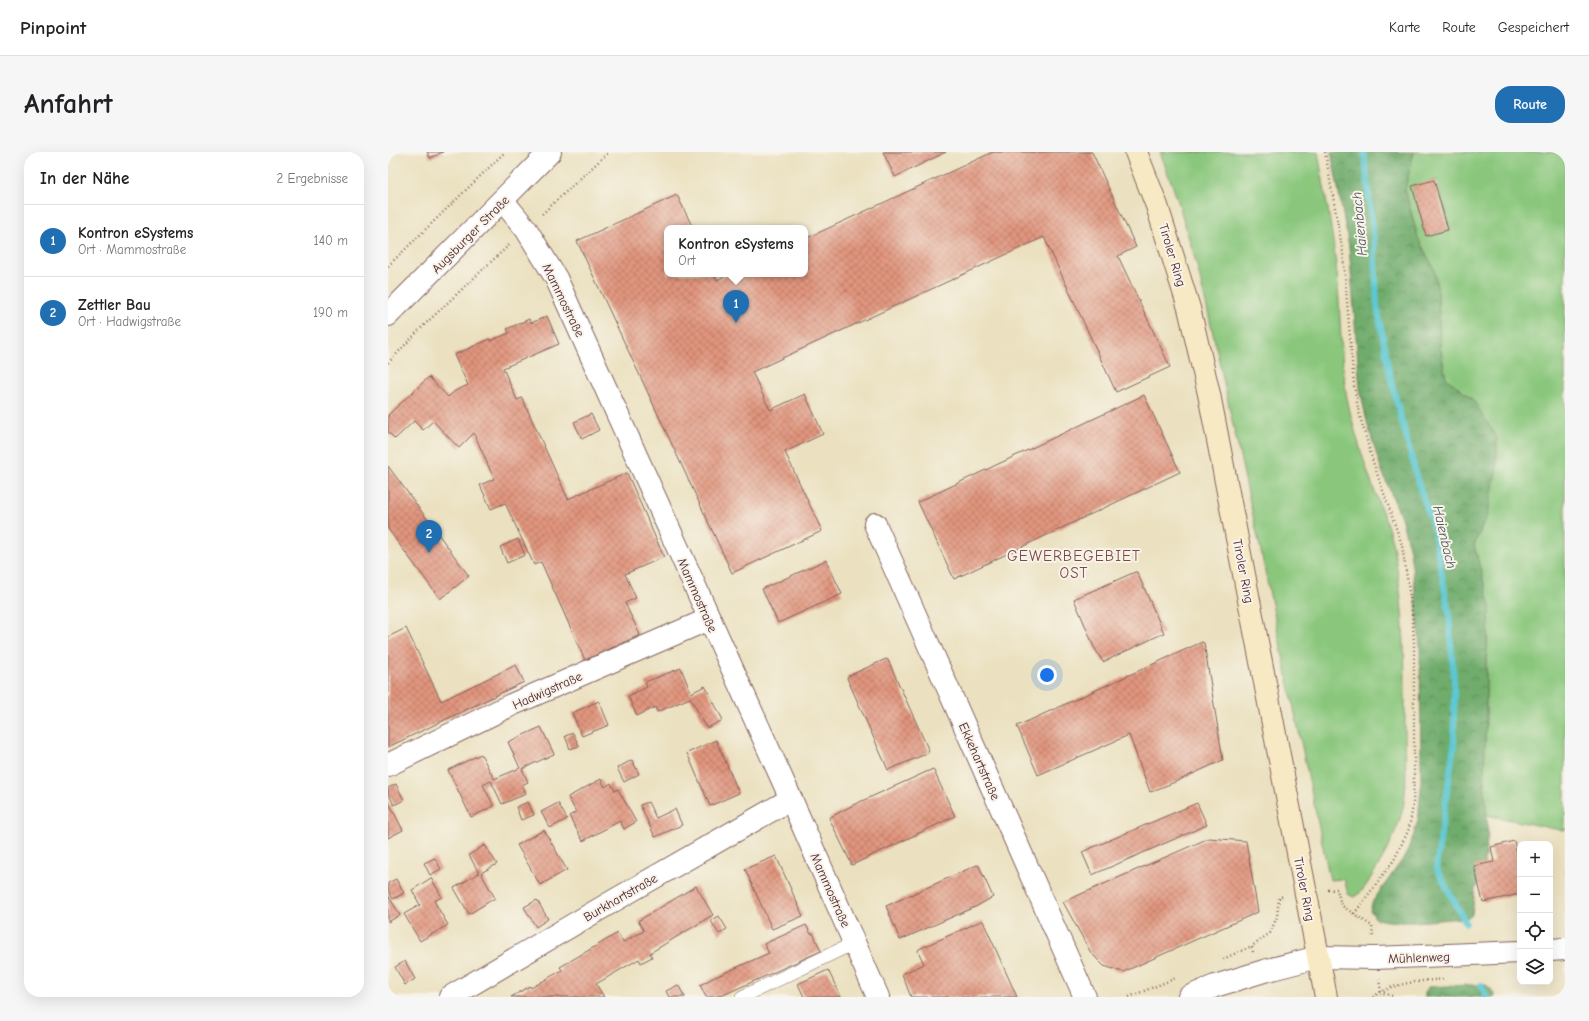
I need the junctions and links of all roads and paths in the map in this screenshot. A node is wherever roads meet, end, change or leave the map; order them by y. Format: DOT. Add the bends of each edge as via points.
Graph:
graph roads {
  1 [pos="504,152"];
  2 [pos="550,152"];
  3 [pos="609,152"];
  4 [pos="1136,152"];
  5 [pos="1325,152"];
  6 [pos="503,201"];
  7 [pos="526,229"];
  8 [pos="388,266"];
  9 [pos="388,315"];
  10 [pos="388,363"];
  11 [pos="874,524"];
  12 [pos="709,619"];
  13 [pos="388,765"];
  14 [pos="791,799"];
  15 [pos="854,943"];
  16 [pos="1565,949"];
  17 [pos="1553,950"];
  18 [pos="1517,952"];
  19 [pos="1318,957"];
  20 [pos="1375,958"];
  21 [pos="1449,979"];
  22 [pos="1381,992"];
  23 [pos="450,997"];
  24 [pos="742,997"];
  25 [pos="878,997"];
  26 [pos="1085,997"];
  27 [pos="1189,997"];
  28 [pos="1326,997"];
  29 [pos="1373,997"];
  30 [pos="1395,997"];
  1 -- 8 [label="path"];
  2 -- 6 [label="street, Augsburger Straße"];
  3 -- 7 [label="path"];
  4 -- 19 [label="main road, Tiroler Ring" via="1157,206 1189,308 1209,394"];
  5 -- 20 [label="path" via="1342,246 1355,393 1373,462 1402,545 1414,642 1414,805 1409,829 1394,860 1354,914 1372,926"];
  6 -- 7 [label="street, Mammostraße"];
  6 -- 9 [label="street, Augsburger Straße"];
  7 -- 10 [label="path" via="422,327"];
  7 -- 12 [label="street, Mammostraße" via="556,278"];
  11 -- 26 [label="street, Ekkehartstraße"];
  12 -- 13 [label="street, Hadwigstraße" via="511,705"];
  12 -- 14 [label="street, Mammostraße"];
  14 -- 15 [label="street, Mammostraße"];
  14 -- 23 [label="street, Burkhartstraße"];
  15 -- 24 [label="lane"];
  15 -- 25 [label="street, Mammostraße"];
  16 -- 17 [label="street"];
  18 -- 20 [label="street, Mühlenweg"];
  19 -- 20 [label="street, Mühlenweg"];
  19 -- 27 [label="street, Mühlenweg" via="1215,986"];
  19 -- 28 [label="main road, Tiroler Ring"];
  20 -- 22 [label="path"];
  21 -- 22 [label="path" via="1409,982"];
  22 -- 29 [label="path"];
  22 -- 30 [label="path"];
}
